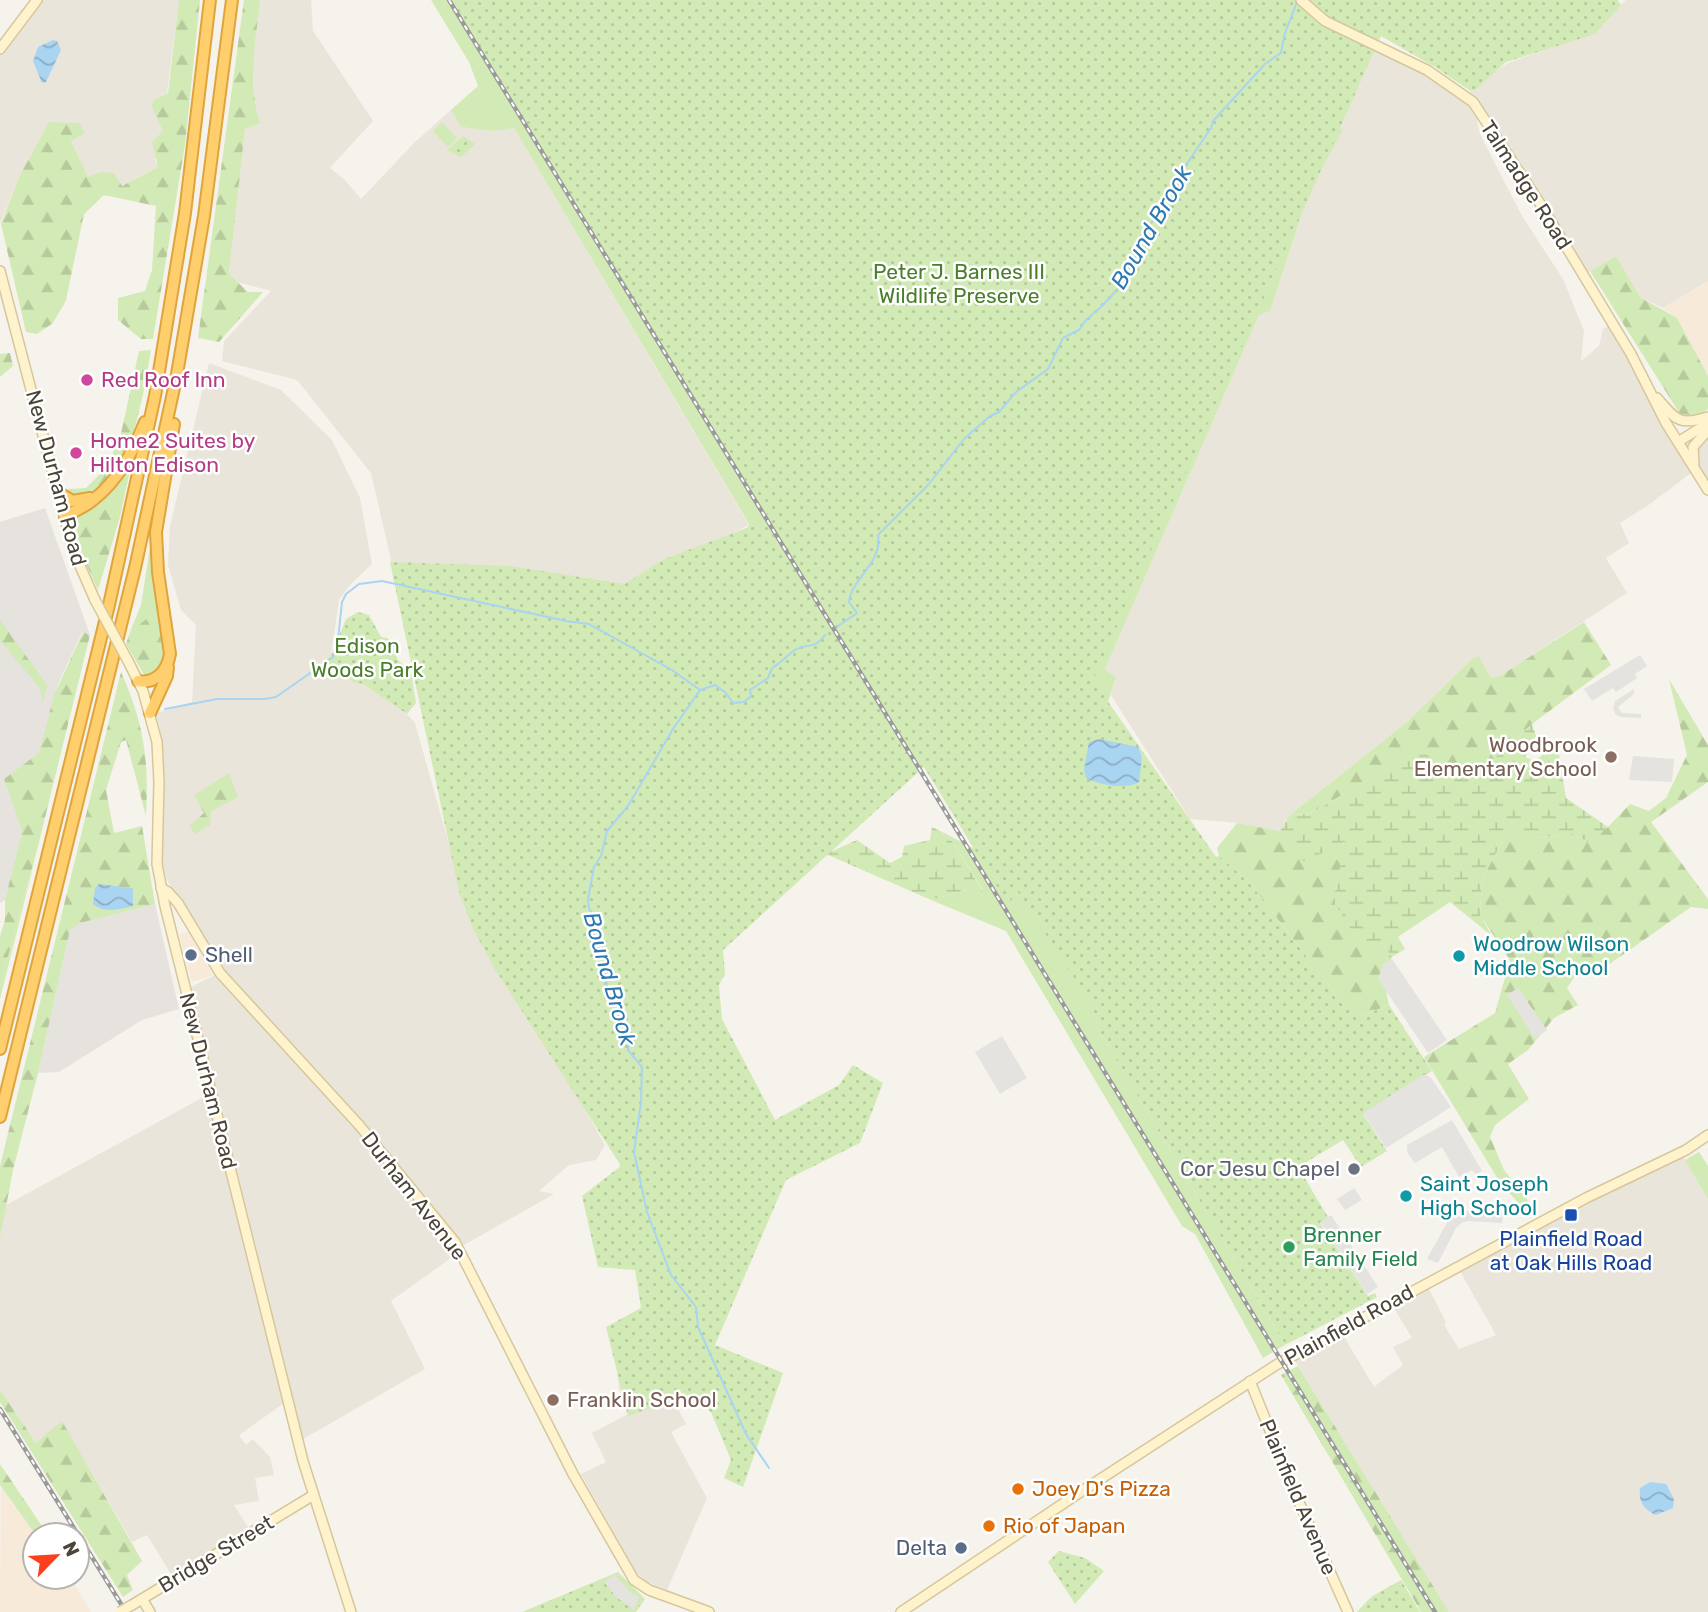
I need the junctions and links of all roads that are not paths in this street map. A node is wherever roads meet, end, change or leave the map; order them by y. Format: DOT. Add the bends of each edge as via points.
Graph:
graph roads {
  1 [pos="37,0"];
  2 [pos="210,0"];
  3 [pos="232,0"];
  4 [pos="1301,0"];
  5 [pos="0,50"];
  6 [pos="0,271"];
  7 [pos="178,369"];
  8 [pos="1650,389"];
  9 [pos="155,396"];
  10 [pos="1708,417"];
  11 [pos="1708,423"];
  12 [pos="1708,430"];
  13 [pos="1678,442"];
  14 [pos="1695,470"];
  15 [pos="1708,490"];
  16 [pos="58,492"];
  17 [pos="100,495"];
  18 [pos="65,517"];
  19 [pos="168,664"];
  20 [pos="138,681"];
  21 [pos="150,713"];
  22 [pos="161,888"];
  23 [pos="0,1049"];
  24 [pos="0,1117"];
  25 [pos="1708,1135"];
  26 [pos="1250,1381"];
  27 [pos="312,1496"];
  28 [pos="142,1599"];
  29 [pos="120,1612"];
  30 [pos="150,1612"];
  31 [pos="351,1612"];
  32 [pos="709,1612"];
  33 [pos="901,1612"];
  34 [pos="1348,1612"];
  1 -- 5 [label="street"];
  2 -- 9 [label="highway" via="185,213"];
  3 -- 7 [label="highway" via="208,189"];
  4 -- 8 [label="street, Talmadge Road" via="1354,37 1427,70 1473,102 1541,205"];
  6 -- 16 [label="street, New Durham Road"];
  7 -- 19 [label="highway" via="181,380 156,532 169,636"];
  7 -- 24 [label="highway" via="135,568"];
  8 -- 10 [label="street" via="1678,420"];
  8 -- 13 [label="street, Talmadge Road"];
  9 -- 17 [label="highway" via="127,461"];
  9 -- 23 [label="highway" via="109,605"];
  11 -- 13 [label="street"];
  12 -- 14 [label="street" via="1693,447"];
  13 -- 14 [label="street, Talmadge Road"];
  14 -- 15 [label="street, Talmadge Road"];
  16 -- 17 [label="highway" via="76,501"];
  16 -- 18 [label="street, New Durham Road"];
  17 -- 18 [label="highway"];
  18 -- 20 [label="street, New Durham Road, bridge" via="77,562"];
  19 -- 20 [label="highway" via="156,678"];
  19 -- 21 [label="highway"];
  20 -- 21 [label="street, New Durham Road"];
  21 -- 22 [label="street, New Durham Road" via="159,767 156,844"];
  22 -- 27 [label="street, New Durham Road"];
  22 -- 32 [label="street, Durham Avenue" via="178,903 220,973 359,1125 455,1242 573,1474 634,1580"];
  25 -- 26 [label="street, Plainfield Road"];
  26 -- 33 [label="street, Plainfield Road"];
  26 -- 34 [label="street, Plainfield Avenue"];
  27 -- 28 [label="street, Bridge Street"];
  27 -- 31 [label="street, New Durham Road"];
  28 -- 29 [label="street, Bridge Street, bridge"];
  28 -- 30 [label="street"];
}
